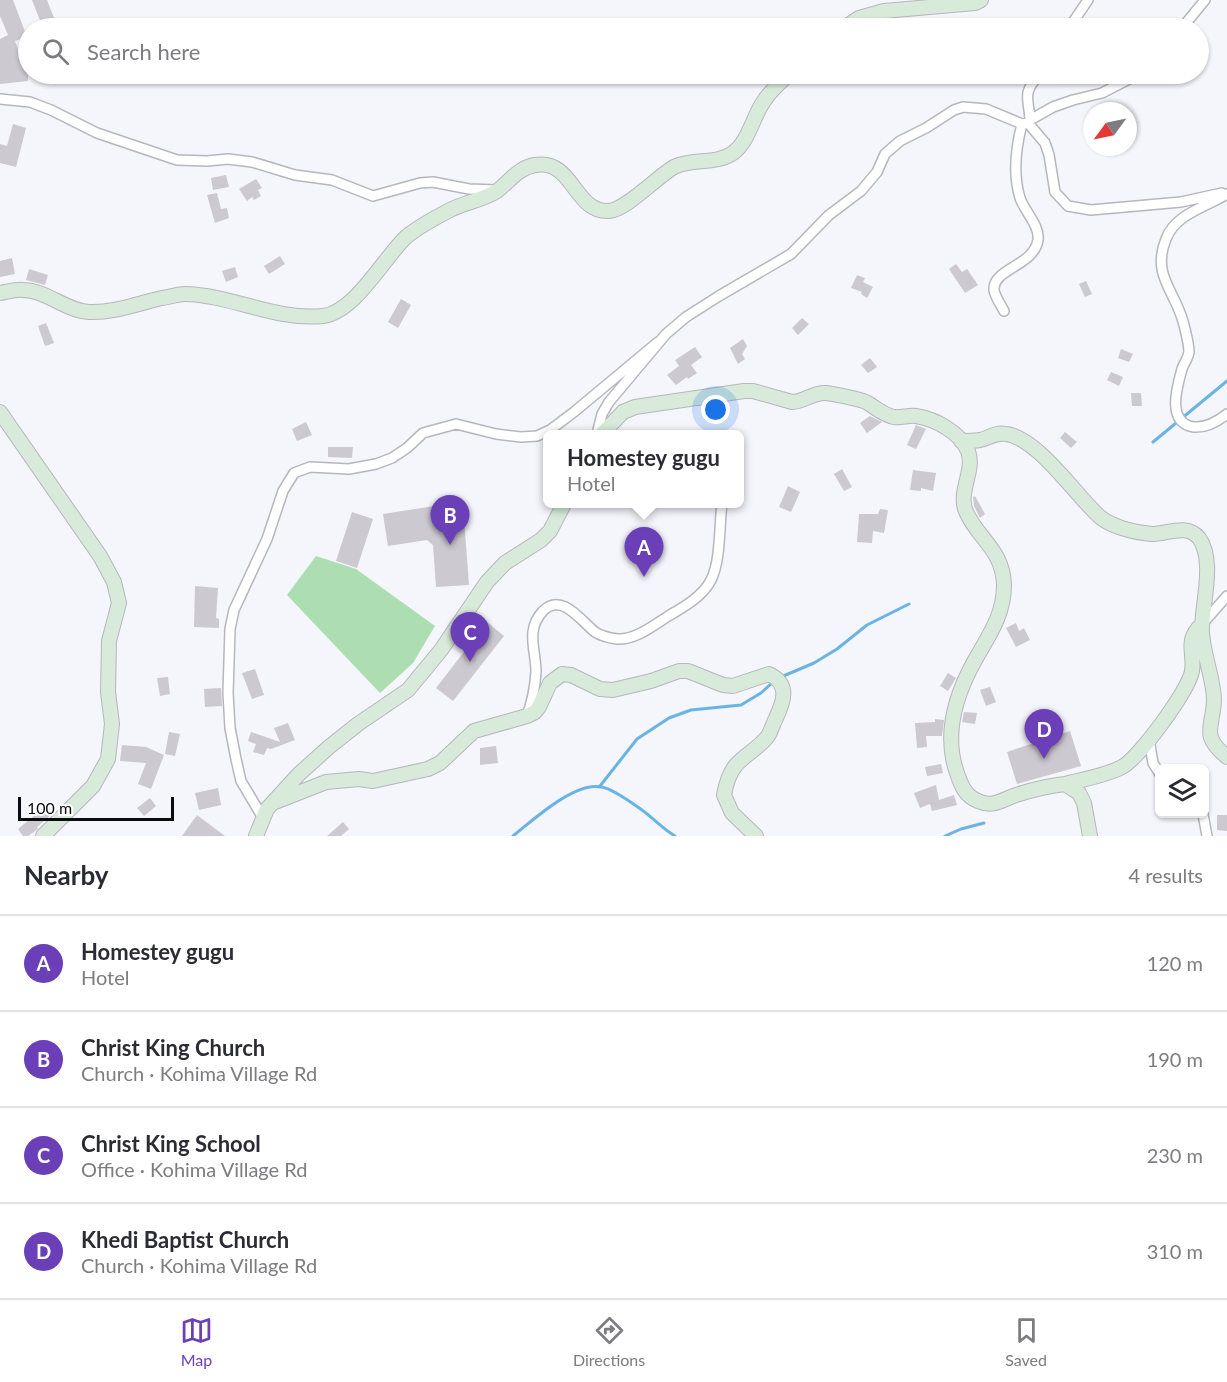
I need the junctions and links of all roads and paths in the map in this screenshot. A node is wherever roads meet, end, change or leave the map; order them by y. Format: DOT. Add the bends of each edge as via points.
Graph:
graph roads {
  1 [pos="981,0"];
  2 [pos="1088,0"];
  3 [pos="1205,0"];
  4 [pos="859,18"];
  5 [pos="1076,18"];
  6 [pos="1190,18"];
  7 [pos="779,84"];
  8 [pos="1033,84"];
  9 [pos="1120,84"];
  10 [pos="0,99"];
  11 [pos="1027,122"];
  12 [pos="498,190"];
  13 [pos="1227,193"];
  14 [pos="0,293"];
  15 [pos="1004,311"];
  16 [pos="658,342"];
  17 [pos="0,412"];
  18 [pos="1227,414"];
  19 [pos="550,430"];
  20 [pos="598,430"];
  21 [pos="607,430"];
  22 [pos="543,433"];
  23 [pos="961,441"];
  24 [pos="562,508"];
  25 [pos="722,508"];
  26 [pos="1227,596"];
  27 [pos="1202,624"];
  28 [pos="527,717"];
  29 [pos="1149,739"];
  30 [pos="1227,757"];
  31 [pos="1155,766"];
  32 [pos="1065,784"];
  33 [pos="275,802"];
  34 [pos="263,818"];
  35 [pos="1204,818"];
  36 [pos="43,836"];
  37 [pos="256,836"];
  38 [pos="756,836"];
  39 [pos="1090,836"];
  40 [pos="1207,836"];
  1 -- 4 [label="main road" via="884,11"];
  2 -- 5 [label="street"];
  3 -- 6 [label="street"];
  7 -- 12 [label="main road" via="764,100 734,153 676,166 611,211 593,209 570,179 550,166 524,168"];
  8 -- 11 [label="street" via="1026,98"];
  9 -- 11 [label="street" via="1053,107"];
  10 -- 12 [label="street" via="30,102 97,133 177,160 252,162 295,175 332,180 373,196 433,182"];
  11 -- 13 [label="street" via="1045,144 1055,192 1075,209 1181,202"];
  11 -- 15 [label="street" via="1017,153 1017,177 1020,196 1038,237 1030,257 996,280 993,288"];
  11 -- 16 [label="street" via="986,109 963,107 900,141 885,154 878,172 861,190 829,214 791,254 686,317"];
  12 -- 14 [label="main road" via="452,208 419,228 355,296 341,309 326,315 298,317 183,294 131,307 88,312 24,290"];
  13 -- 18 [label="street" via="1177,221 1166,238 1161,271 1184,323 1189,349 1176,414 1186,425 1197,427"];
  16 -- 19 [label="street"];
  16 -- 20 [label="street" via="609,402"];
  17 -- 36 [label="main road" via="100,556 114,582 119,603 109,641 112,724 108,759 93,786"];
  21 -- 23 [label="main road" via="635,406 753,391 797,402 822,393 863,401 895,417 928,419"];
  22 -- 34 [label="street" via="521,437 456,424 423,434 393,458 376,464 349,469 310,467 294,473 283,490 267,539 234,610 230,629 228,693 234,749 241,781"];
  23 -- 27 [label="main road" via="1003,433 1015,436 1053,466 1110,523 1144,533 1192,531 1203,546 1207,575"];
  23 -- 32 [label="main road" via="968,452 969,467 965,509 996,555 1004,583 1001,613 955,704 951,747 955,770 968,796 988,804"];
  24 -- 33 [label="main road" via="541,540 505,563 487,582 441,650 408,690 328,747"];
  25 -- 28 [label="street" via="712,579 687,605 659,623 633,637 617,639 598,634 561,605 552,605 541,613 532,632 536,670"];
  26 -- 27 [label="street"];
  27 -- 29 [label="main road" via="1192,638 1192,673 1184,692"];
  27 -- 30 [label="main road" via="1214,698 1211,740"];
  28 -- 33 [label="main road" via="474,731 428,770 373,781 326,782"];
  28 -- 38 [label="main road" via="535,712 550,683 562,674 600,689 614,690 679,671 733,686 769,674 777,678 784,697 772,728 758,747 736,765 724,795 732,813"];
  29 -- 31 [label="street"];
  29 -- 32 [label="main road" via="1124,766"];
  32 -- 39 [label="main road" via="1079,793 1084,803"];
  33 -- 34 [label="main road"];
  34 -- 37 [label="main road"];
  35 -- 40 [label="street"];
}
